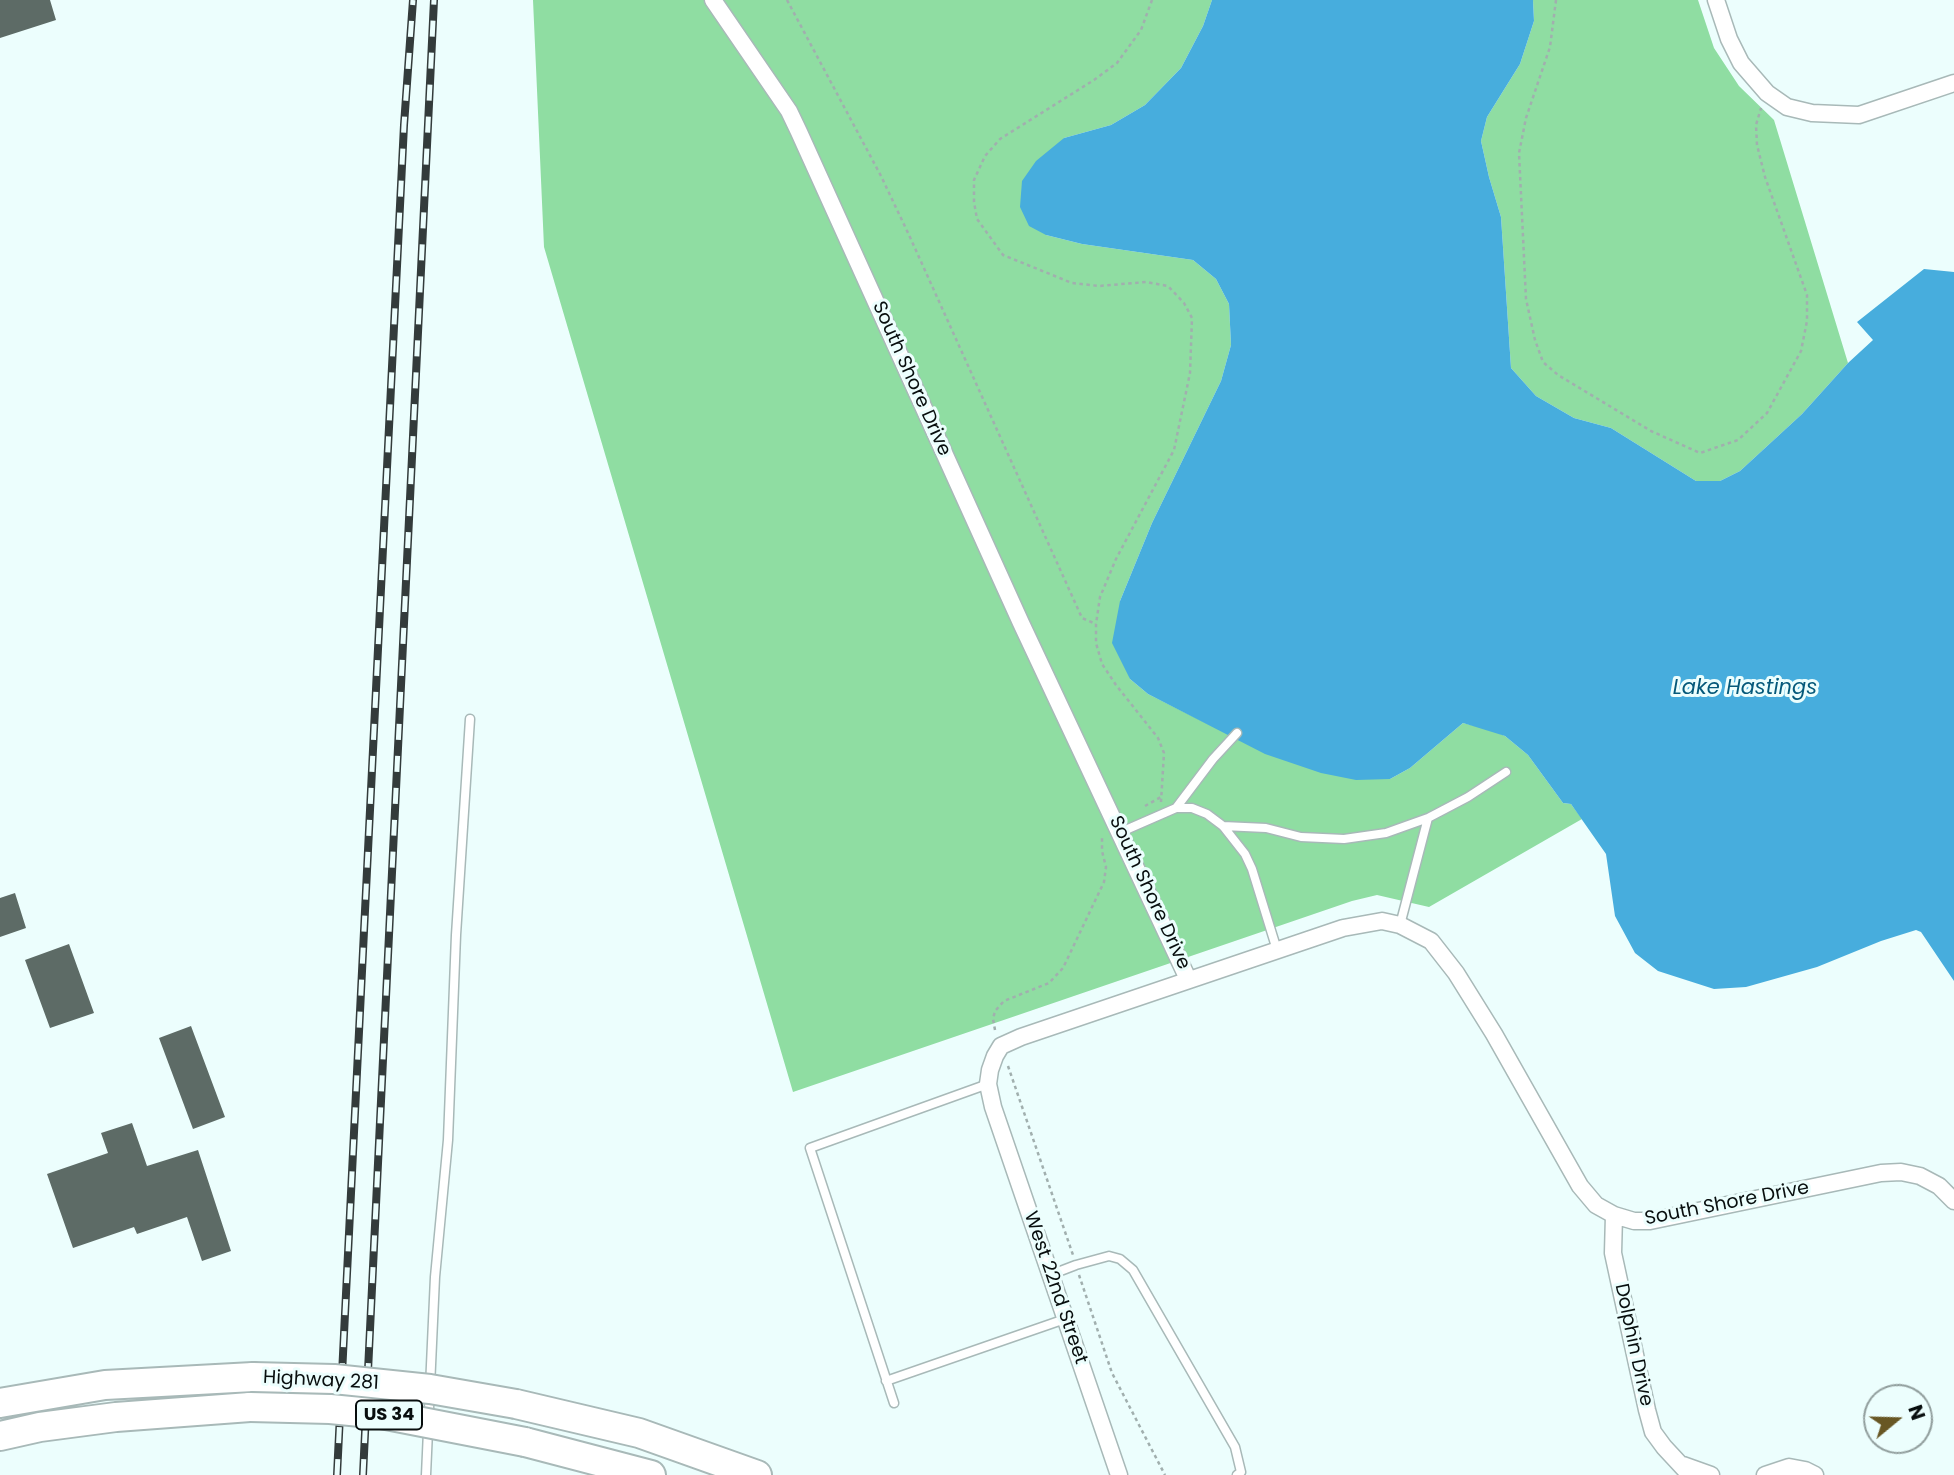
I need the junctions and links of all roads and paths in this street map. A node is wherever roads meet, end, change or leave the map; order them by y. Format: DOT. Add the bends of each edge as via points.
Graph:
graph roads {
  1 [pos="713,0"];
  2 [pos="787,0"];
  3 [pos="1152,0"];
  4 [pos="1556,0"];
  5 [pos="1716,0"];
  6 [pos="1954,83"];
  7 [pos="1766,93"];
  8 [pos="1096,624"];
  9 [pos="470,719"];
  10 [pos="1237,733"];
  11 [pos="1506,772"];
  12 [pos="1161,797"];
  13 [pos="1175,808"];
  14 [pos="1161,813"];
  15 [pos="1428,818"];
  16 [pos="1223,826"];
  17 [pos="1119,828"];
  18 [pos="1400,925"];
  19 [pos="1277,950"];
  20 [pos="1188,979"];
  21 [pos="1001,1046"];
  22 [pos="988,1084"];
  23 [pos="1954,1201"];
  24 [pos="1614,1215"];
  25 [pos="1076,1265"];
  26 [pos="1050,1275"];
  27 [pos="1065,1319"];
  28 [pos="886,1381"];
  29 [pos="0,1403"];
  30 [pos="894,1403"];
  31 [pos="0,1436"];
  32 [pos="1685,1470"];
  33 [pos="426,1475"];
  34 [pos="651,1475"];
  35 [pos="757,1475"];
  36 [pos="1119,1475"];
  37 [pos="1165,1475"];
  38 [pos="1237,1475"];
  39 [pos="1711,1475"];
  40 [pos="1765,1475"];
  41 [pos="1815,1475"];
  1 -- 17 [label="street, South Shore Drive" via="789,111"];
  2 -- 8 [label="path" via="909,235 1082,618"];
  3 -- 8 [label="path" via="1141,30 1117,63 1000,139 985,156 974,180 977,219 1003,255 1072,283 1168,286 1192,318 1190,373 1174,450 1116,559 1100,597"];
  4 -- 7 [label="path" via="1550,47 1526,118 1520,153 1526,299 1535,340 1543,362 1558,375 1651,431 1700,453 1738,440 1768,413 1801,351 1807,321 1807,295 1757,145 1756,125"];
  5 -- 7 [label="street" via="1741,63"];
  6 -- 7 [label="street" via="1859,115 1812,113 1787,107"];
  8 -- 12 [label="path" via="1102,664 1158,738 1164,753"];
  9 -- 33 [label="lane"];
  10 -- 13 [label="lane"];
  11 -- 15 [label="lane"];
  12 -- 14 [label="path"];
  12 -- 17 [label="path"];
  13 -- 14 [label="lane"];
  13 -- 16 [label="lane" via="1192,808"];
  14 -- 17 [label="lane"];
  15 -- 16 [label="lane" via="1386,834 1344,839"];
  15 -- 18 [label="lane"];
  16 -- 19 [label="lane" via="1252,869"];
  17 -- 20 [label="street, South Shore Drive"];
  17 -- 21 [label="path" via="1103,832 1104,881 1063,968 1049,983 1004,1001 995,1011"];
  18 -- 19 [label="street, South Shore Drive" via="1366,922"];
  18 -- 24 [label="street, South Shore Drive" via="1431,941 1456,973 1580,1186 1596,1205"];
  19 -- 20 [label="street, South Shore Drive"];
  20 -- 21 [label="street"];
  21 -- 22 [label="street"];
  21 -- 25 [label="path"];
  22 -- 26 [label="street, West 22nd Street"];
  22 -- 28 [label="lane" via="810,1148"];
  23 -- 24 [label="street, South Shore Drive" via="1920,1175 1901,1172 1650,1222"];
  24 -- 32 [label="street, Dolphin Drive" via="1613,1253 1653,1432"];
  25 -- 26 [label="lane"];
  25 -- 37 [label="path" via="1112,1373"];
  25 -- 38 [label="lane" via="1109,1256 1133,1270 1235,1447 1241,1472"];
  26 -- 27 [label="street, West 22nd Street"];
  27 -- 28 [label="lane"];
  27 -- 36 [label="street, West 22nd Street"];
  28 -- 30 [label="lane"];
  29 -- 35 [label="highway, Highway 281 / US 34, bridge" via="106,1385 334,1378 516,1404 639,1433"];
  31 -- 34 [label="highway, Highway 281 / US 34, bridge" via="116,1417 250,1407 330,1409 381,1414 525,1442"];
  32 -- 39 [label="street, Dolphin Drive"];
  40 -- 41 [label="street" via="1789,1467"];
}
